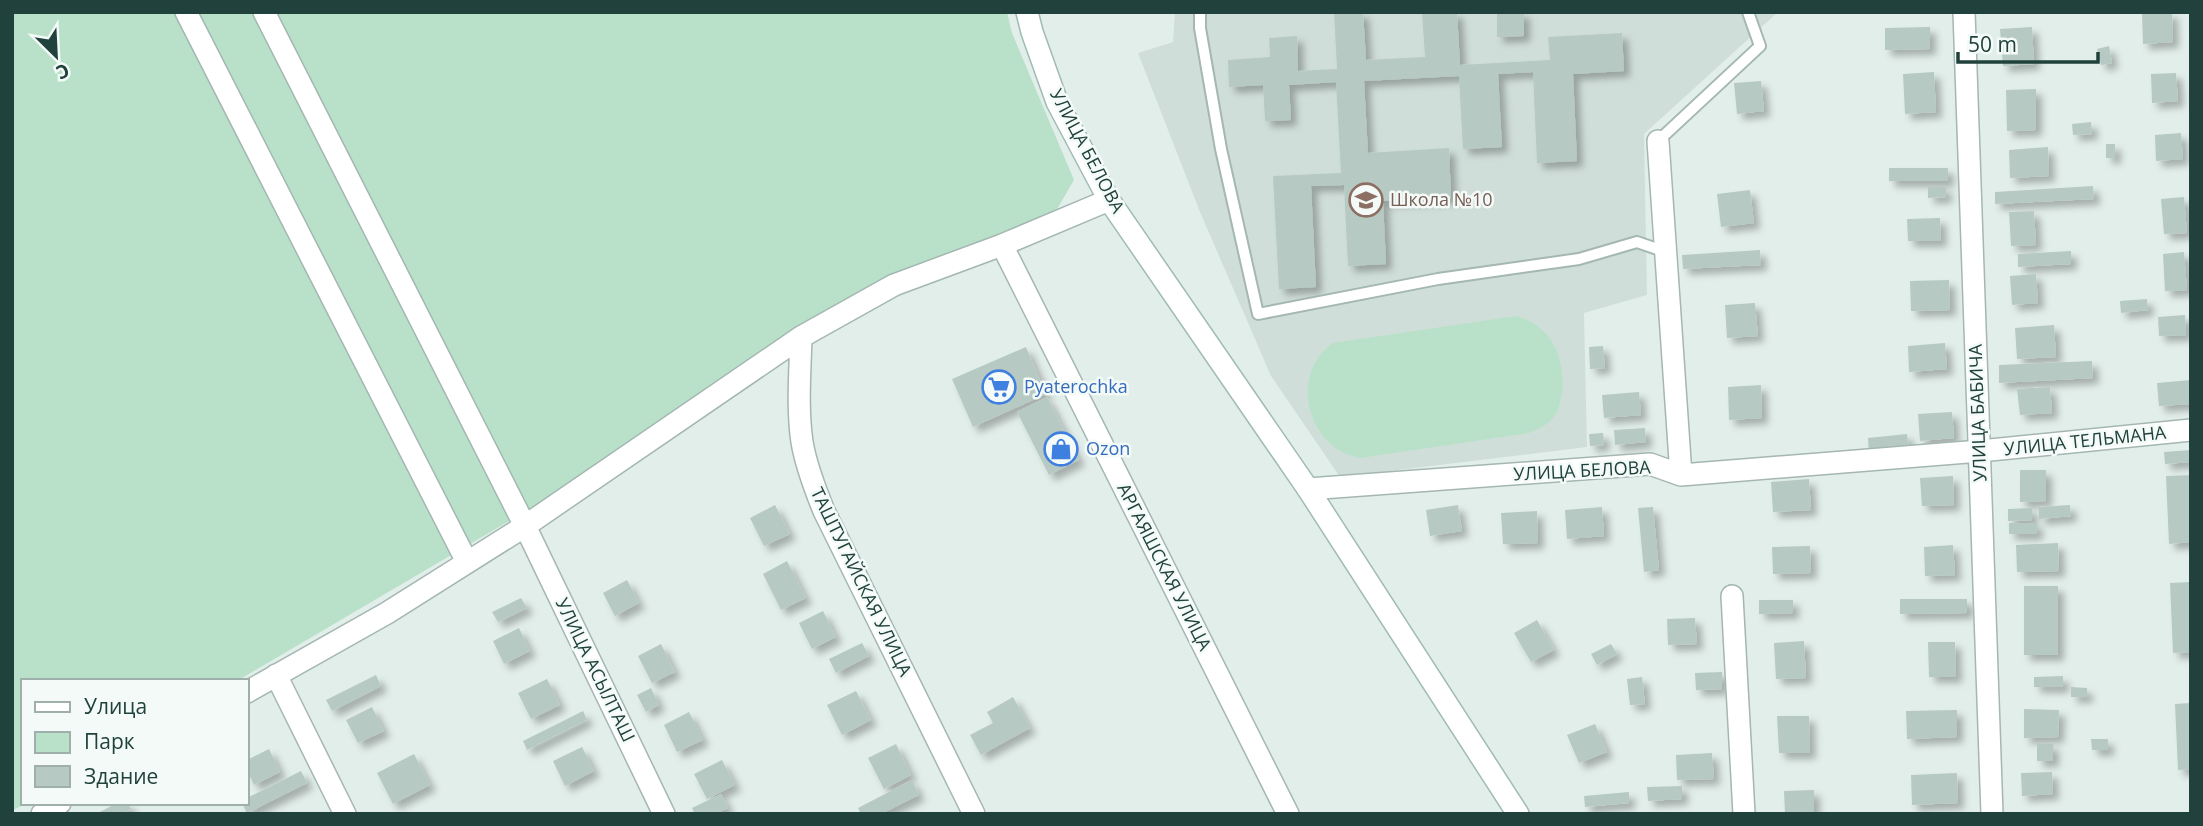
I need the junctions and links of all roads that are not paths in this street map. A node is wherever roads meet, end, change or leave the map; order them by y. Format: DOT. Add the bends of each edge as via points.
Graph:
graph roads {
  1 [pos="186,12"];
  2 [pos="264,12"];
  3 [pos="1027,12"];
  4 [pos="1200,12"];
  5 [pos="1748,12"];
  6 [pos="1964,12"];
  7 [pos="1658,141"];
  8 [pos="1110,200"];
  9 [pos="1002,245"];
  10 [pos="1666,252"];
  11 [pos="801,337"];
  12 [pos="2191,430"];
  13 [pos="1980,451"];
  14 [pos="1681,475"];
  15 [pos="1308,489"];
  16 [pos="525,526"];
  17 [pos="467,562"];
  18 [pos="1732,596"];
  19 [pos="276,675"];
  20 [pos="248,691"];
  21 [pos="345,814"];
  22 [pos="664,814"];
  23 [pos="974,814"];
  24 [pos="1288,814"];
  25 [pos="1518,814"];
  26 [pos="1744,814"];
  27 [pos="1992,814"];
  1 -- 17 [label="street"];
  2 -- 16 [label="street, УЛИЦА АСЫЛТАШ"];
  3 -- 8 [label="street, УЛИЦА БЕЛОВА" via="1057,102"];
  4 -- 10 [label="lane" via="1221,149 1258,314 1438,279 1579,259 1637,242"];
  5 -- 7 [label="lane" via="1760,46"];
  6 -- 13 [label="street, УЛИЦА БАБИЧА"];
  7 -- 10 [label="street"];
  8 -- 9 [label="street"];
  8 -- 15 [label="street, УЛИЦА БЕЛОВА"];
  9 -- 11 [label="street" via="894,285"];
  9 -- 24 [label="street, АРГАЯШСКАЯ УЛИЦА"];
  10 -- 14 [label="street"];
  11 -- 16 [label="street"];
  11 -- 23 [label="street, ТАШТУГАЙСКАЯ УЛИЦА" via="799,402 802,443 811,477"];
  12 -- 13 [label="street, УЛИЦА ТЕЛЬМАНА"];
  13 -- 14 [label="street, УЛИЦА БЕЛОВА"];
  13 -- 27 [label="street, УЛИЦА БАБИЧА"];
  14 -- 15 [label="street, УЛИЦА БЕЛОВА" via="1650,464"];
  15 -- 25 [label="street, УЛИЦА БЕЛОВА"];
  16 -- 17 [label="street"];
  16 -- 22 [label="street, УЛИЦА АСЫЛТАШ"];
  17 -- 19 [label="street"];
  18 -- 26 [label="street"];
  19 -- 20 [label="street"];
  19 -- 21 [label="street"];
}
